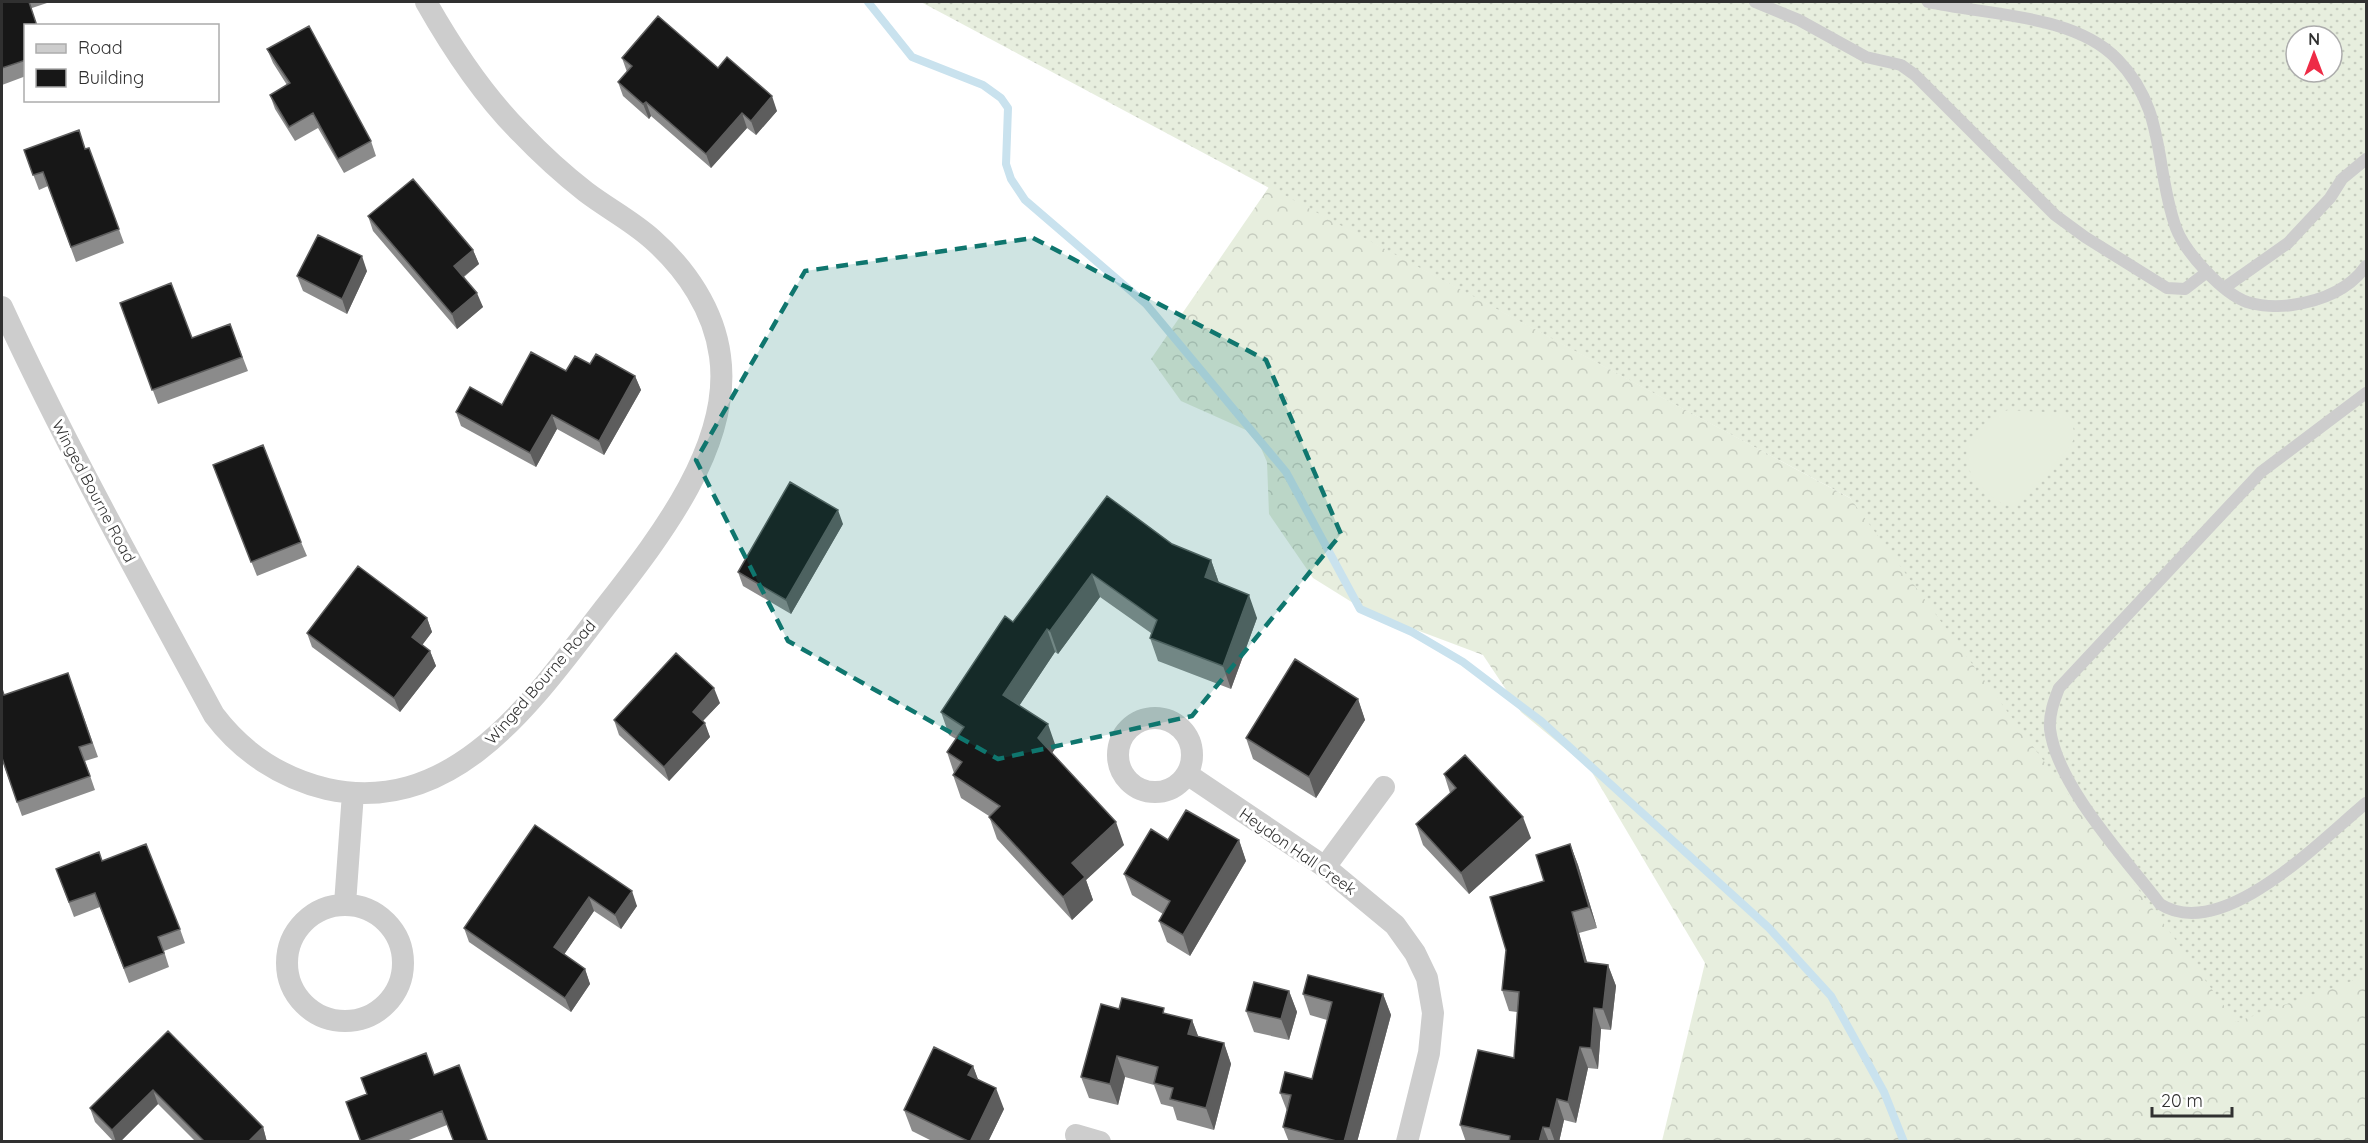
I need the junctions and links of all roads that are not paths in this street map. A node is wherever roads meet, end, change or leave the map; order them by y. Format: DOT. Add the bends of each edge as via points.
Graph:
graph roads {
  1 [pos="426,2"];
  2 [pos="1755,2"];
  3 [pos="1928,2"];
  4 [pos="2367,159"];
  5 [pos="2367,266"];
  6 [pos="2207,272"];
  7 [pos="2224,288"];
  8 [pos="2,307"];
  9 [pos="2367,393"];
  10 [pos="1187,774"];
  11 [pos="1384,787"];
  12 [pos="353,793"];
  13 [pos="2367,803"];
  14 [pos="1325,867"];
  15 [pos="345,904"];
  16 [pos="1076,1135"];
  17 [pos="1100,1142"];
  18 [pos="1407,1142"];
  1 -- 12 [label="street, Winged Bourne Road" via="445,36 518,131 563,174 651,238 679,267 699,294 713,324 721,357 721,391 704,459 686,491 626,581 500,733 462,764 417,786 382,793"];
  2 -- 6 [label="lane" via="1799,20 1866,57 1901,65 2055,215 2167,288 2185,289"];
  3 -- 6 [label="lane" via="2063,28 2088,38 2116,58 2151,112 2176,230"];
  4 -- 7 [label="lane" via="2342,179 2330,198 2288,243"];
  5 -- 7 [label="lane" via="2343,288 2313,302 2280,306 2246,302"];
  6 -- 7 [label="lane"];
  8 -- 12 [label="street, Winged Bourne Road" via="105,512 214,715 252,754 282,774 309,785"];
  9 -- 13 [label="lane" via="2260,472 2059,688 2050,728 2075,792 2160,904 2173,913 2206,913 2240,900 2278,876"];
  10 -- 14 [label="street, Heydon Hall Creek"];
  11 -- 14 [label="street"];
  12 -- 15 [label="street"];
  14 -- 18 [label="street, Heydon Hall Creek" via="1395,924 1427,978 1433,1013 1429,1053"];
  15 -- 15 [label="street" via="368,909 387,921 400,941 404,963 399,986 386,1005 367,1018 344,1022 321,1017 302,1004 290,985 285,962 290,939 303,921 322,908"];
  16 -- 17 [label="street"];
}
